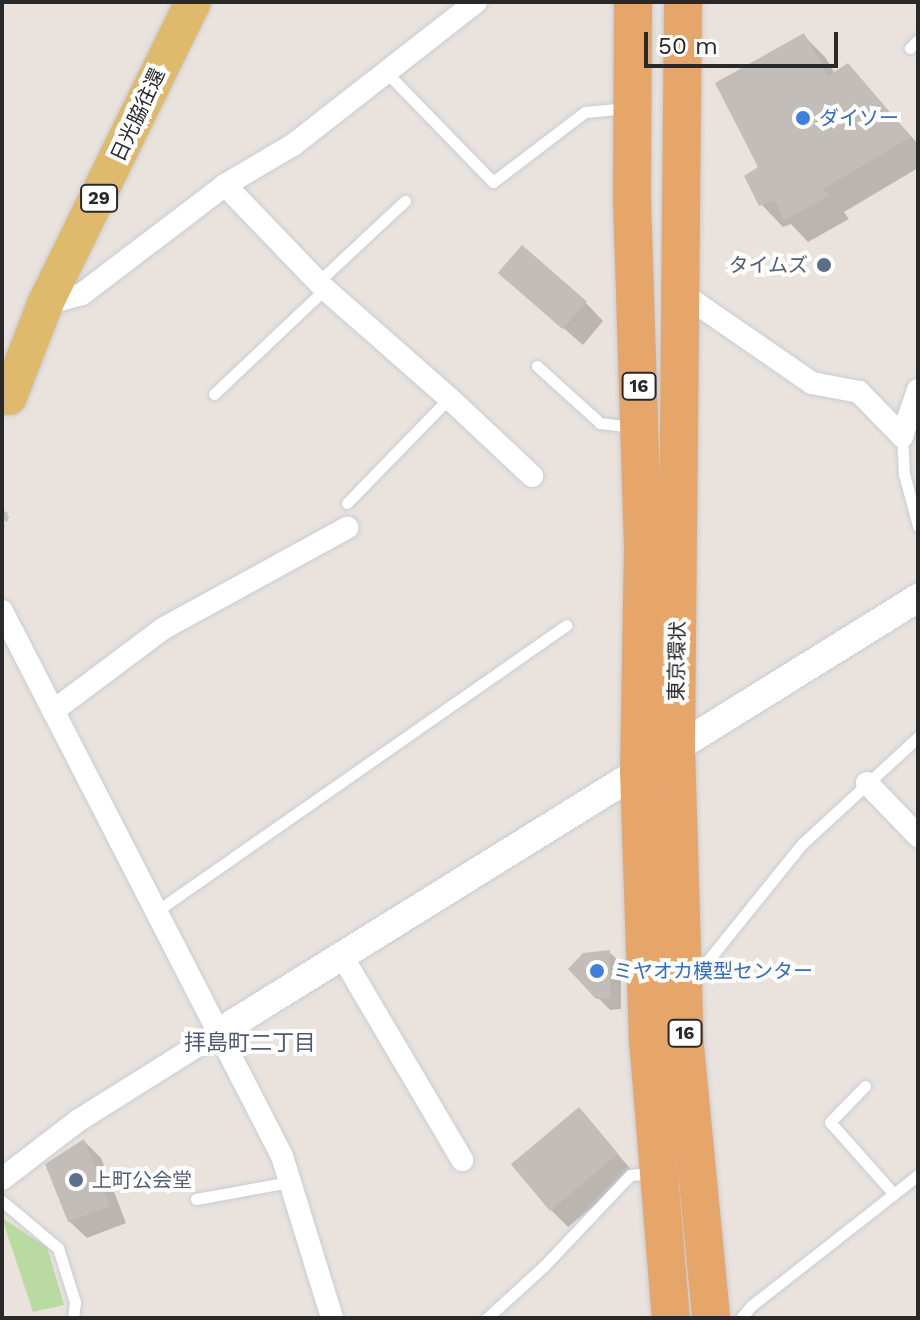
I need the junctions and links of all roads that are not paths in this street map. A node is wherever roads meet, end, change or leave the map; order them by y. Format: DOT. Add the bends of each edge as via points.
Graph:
graph roads {
  1 [pos="193,2"];
  2 [pos="476,2"];
  3 [pos="633,2"];
  4 [pos="683,2"];
  5 [pos="387,73"];
  6 [pos="632,107"];
  7 [pos="225,185"];
  8 [pos="405,201"];
  9 [pos="322,286"];
  10 [pos="680,292"];
  11 [pos="45,304"];
  12 [pos="2,347"];
  13 [pos="537,366"];
  14 [pos="918,390"];
  15 [pos="214,394"];
  16 [pos="449,398"];
  17 [pos="4,403"];
  18 [pos="641,428"];
  19 [pos="902,436"];
  20 [pos="532,476"];
  21 [pos="347,503"];
  22 [pos="918,526"];
  23 [pos="347,528"];
  24 [pos="918,598"];
  25 [pos="2,611"];
  26 [pos="566,625"];
  27 [pos="53,711"];
  28 [pos="918,737"];
  29 [pos="676,747"];
  30 [pos="639,771"];
  31 [pos="867,783"];
  32 [pos="918,836"];
  33 [pos="158,910"];
  34 [pos="342,956"];
  35 [pos="684,990"];
  36 [pos="221,1031"];
  37 [pos="865,1086"];
  38 [pos="462,1160"];
  39 [pos="658,1173"];
  40 [pos="918,1175"];
  41 [pos="2,1179"];
  42 [pos="290,1182"];
  43 [pos="894,1194"];
  44 [pos="196,1199"];
  45 [pos="2,1201"];
  46 [pos="73,1318"];
  47 [pos="332,1318"];
  48 [pos="487,1318"];
  49 [pos="671,1318"];
  50 [pos="711,1318"];
  51 [pos="741,1318"];
  1 -- 11 [label="main road, 日光脇往還 / 29"];
  2 -- 5 [label="street"];
  3 -- 6 [label="highway, 東京環状 / 16"];
  4 -- 10 [label="highway, 東京環状 / 16"];
  5 -- 6 [label="lane" via="493,182 585,112"];
  5 -- 7 [label="street" via="293,145"];
  6 -- 18 [label="highway, 東京環状 / 16"];
  7 -- 9 [label="street"];
  7 -- 11 [label="street" via="82,294"];
  8 -- 9 [label="lane"];
  9 -- 15 [label="lane"];
  9 -- 16 [label="street"];
  10 -- 19 [label="street" via="812,383 859,392"];
  10 -- 29 [label="highway, 東京環状 / 16"];
  11 -- 17 [label="main road, 日光脇往還 / 29"];
  12 -- 17 [label="main road, 29"];
  13 -- 18 [label="lane" via="600,423"];
  14 -- 19 [label="street"];
  16 -- 20 [label="street"];
  16 -- 21 [label="lane"];
  18 -- 30 [label="highway, 東京環状 / 16"];
  19 -- 22 [label="lane" via="904,474"];
  23 -- 27 [label="street" via="164,628"];
  24 -- 29 [label="street"];
  25 -- 27 [label="street"];
  26 -- 33 [label="lane"];
  27 -- 33 [label="street"];
  28 -- 31 [label="lane"];
  29 -- 30 [label="street"];
  29 -- 35 [label="highway, 東京環状 / 16"];
  30 -- 34 [label="street"];
  30 -- 39 [label="highway, 東京環状 / 16"];
  31 -- 32 [label="street"];
  31 -- 35 [label="lane" via="802,844"];
  33 -- 36 [label="street"];
  34 -- 36 [label="street"];
  34 -- 38 [label="street"];
  35 -- 50 [label="highway, 東京環状 / 16"];
  36 -- 41 [label="street" via="79,1120"];
  36 -- 42 [label="street"];
  37 -- 43 [label="lane" via="830,1122"];
  39 -- 48 [label="lane" via="630,1175"];
  39 -- 49 [label="highway, 東京環状 / 16"];
  40 -- 43 [label="lane"];
  42 -- 44 [label="lane"];
  42 -- 47 [label="street"];
  43 -- 51 [label="lane"];
  45 -- 46 [label="lane" via="58,1248 75,1302"];
}
